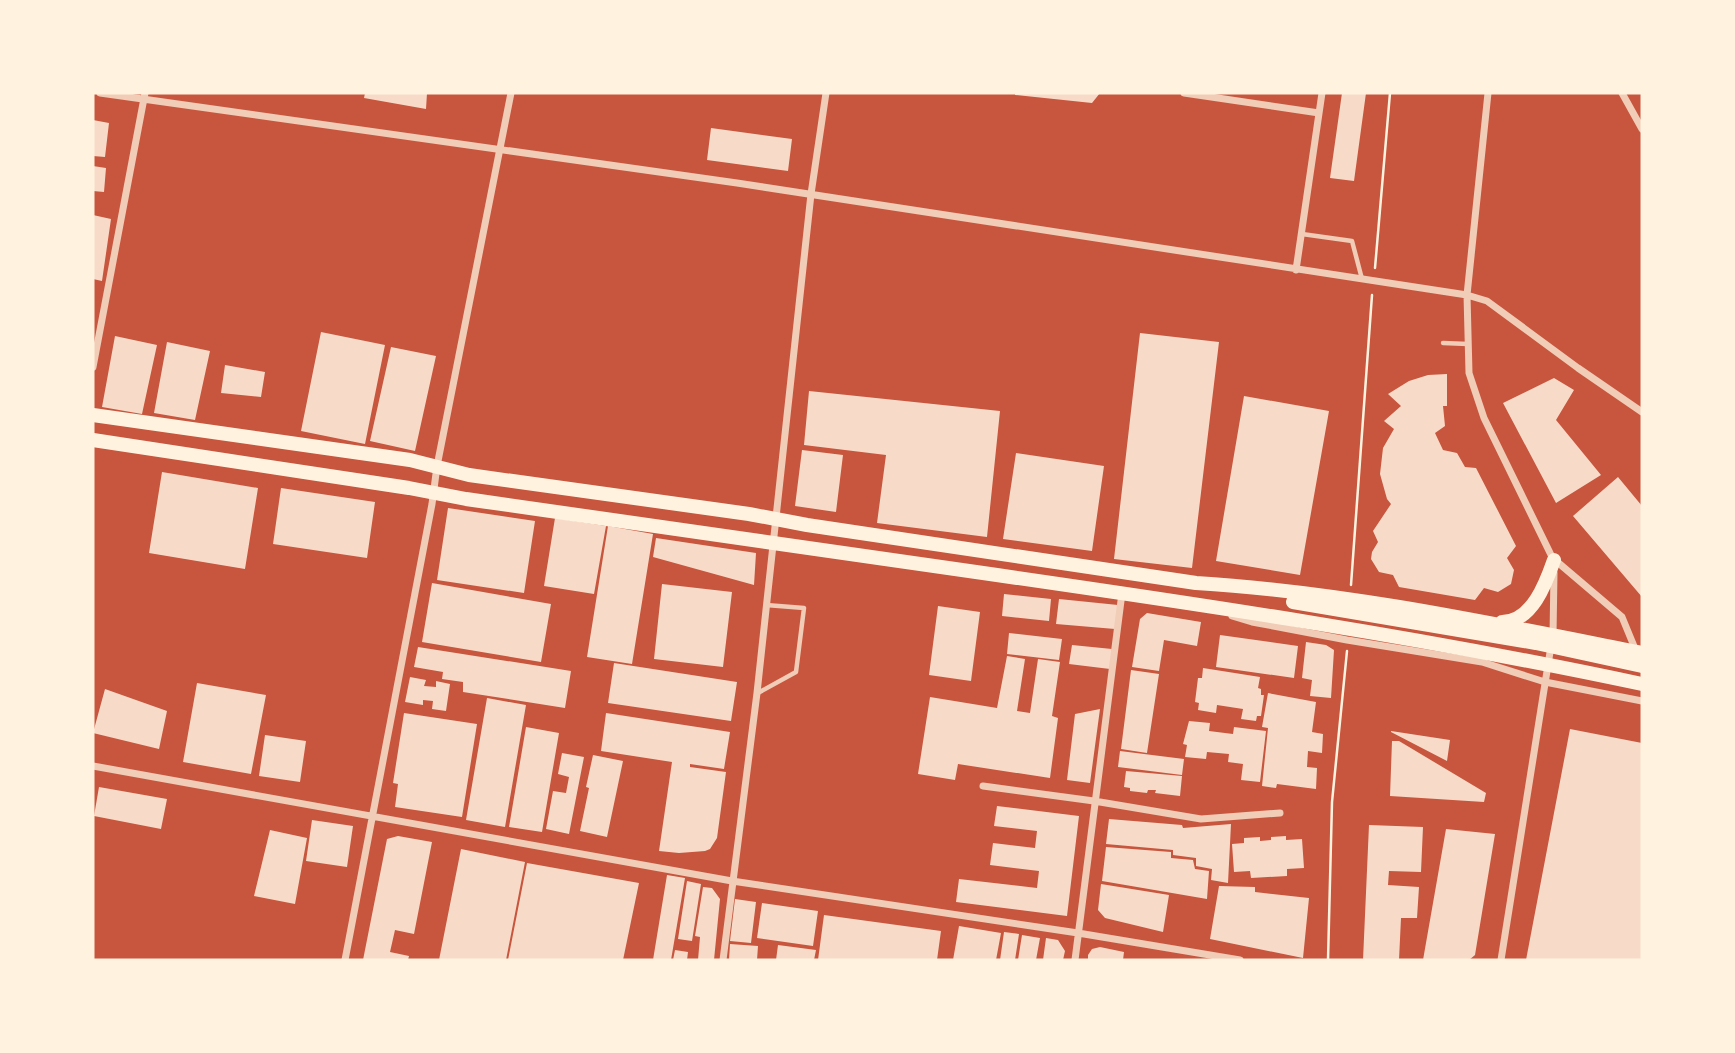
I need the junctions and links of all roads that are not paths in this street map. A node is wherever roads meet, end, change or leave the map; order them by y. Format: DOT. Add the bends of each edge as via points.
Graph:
graph roads {
  1 [pos="100,93"];
  2 [pos="511,93"];
  3 [pos="826,93"];
  4 [pos="1189,93"];
  5 [pos="1322,93"];
  6 [pos="1488,93"];
  7 [pos="1622,93"];
  8 [pos="144,96"];
  9 [pos="1319,113"];
  10 [pos="1642,129"];
  11 [pos="500,149"];
  12 [pos="811,194"];
  13 [pos="1301,233"];
  14 [pos="1296,270"];
  15 [pos="1362,279"];
  16 [pos="1467,295"];
  17 [pos="1443,343"];
  18 [pos="1468,344"];
  19 [pos="93,367"];
  20 [pos="1642,412"];
  21 [pos="93,415"];
  22 [pos="93,440"];
  23 [pos="437,466"];
  24 [pos="433,492"];
  25 [pos="776,519"];
  26 [pos="773,544"];
  27 [pos="1554,560"];
  28 [pos="1196,583"];
  29 [pos="1122,592"];
  30 [pos="1195,604"];
  31 [pos="765,605"];
  32 [pos="1490,622"];
  33 [pos="1553,635"];
  34 [pos="1640,657"];
  35 [pos="1482,662"];
  36 [pos="1545,682"];
  37 [pos="1642,684"];
  38 [pos="758,693"];
  39 [pos="1642,701"];
  40 [pos="93,766"];
  41 [pos="982,786"];
  42 [pos="1094,801"];
  43 [pos="1280,813"];
  44 [pos="374,817"];
  45 [pos="732,881"];
  46 [pos="1078,933"];
  47 [pos="345,960"];
  48 [pos="723,960"];
  49 [pos="1075,960"];
  50 [pos="1240,960"];
  51 [pos="1501,960"];
  1 -- 8 [label="street"];
  2 -- 11 [label="street"];
  3 -- 12 [label="street"];
  4 -- 9 [label="street"];
  5 -- 9 [label="street"];
  6 -- 16 [label="street"];
  7 -- 10 [label="street"];
  8 -- 11 [label="street"];
  8 -- 19 [label="street"];
  9 -- 13 [label="street"];
  11 -- 12 [label="street"];
  11 -- 23 [label="street"];
  12 -- 14 [label="street"];
  12 -- 25 [label="street"];
  13 -- 14 [label="street"];
  13 -- 15 [label="lane" via="1352,241"];
  14 -- 15 [label="street"];
  15 -- 16 [label="street"];
  16 -- 18 [label="street"];
  16 -- 20 [label="street" via="1487,301"];
  17 -- 18 [label="lane"];
  18 -- 27 [label="street" via="1469,373 1484,418"];
  21 -- 23 [label="main road"];
  22 -- 24 [label="main road"];
  23 -- 24 [label="street"];
  23 -- 25 [label="main road" via="469,475"];
  24 -- 26 [label="main road"];
  24 -- 44 [label="street"];
  25 -- 26 [label="street"];
  25 -- 28 [label="main road"];
  26 -- 29 [label="main road"];
  26 -- 31 [label="street"];
  27 -- 32 [label="main road" via="1530,608 1510,622"];
  27 -- 33 [label="street"];
  27 -- 34 [label="street" via="1622,617"];
  28 -- 32 [label="main road" via="1258,587"];
  28 -- 34 [label="main road"];
  29 -- 30 [label="main road"];
  29 -- 42 [label="street"];
  30 -- 35 [label="street" via="1252,622"];
  30 -- 37 [label="main road"];
  31 -- 38 [label="street"];
  31 -- 38 [label="lane" via="804,608 796,672"];
  32 -- 33 [label="main road"];
  32 -- 35 [label="main road" via="1517,634 1522,642 1520,653 1511,662"];
  33 -- 34 [label="main road"];
  33 -- 36 [label="street"];
  35 -- 36 [label="street"];
  36 -- 39 [label="street"];
  36 -- 51 [label="street"];
  38 -- 45 [label="street"];
  40 -- 44 [label="street"];
  41 -- 42 [label="street"];
  42 -- 43 [label="street" via="1201,819"];
  42 -- 46 [label="street"];
  44 -- 45 [label="street"];
  44 -- 47 [label="street"];
  45 -- 46 [label="street"];
  45 -- 48 [label="street"];
  46 -- 49 [label="street"];
  46 -- 50 [label="street"];
}
